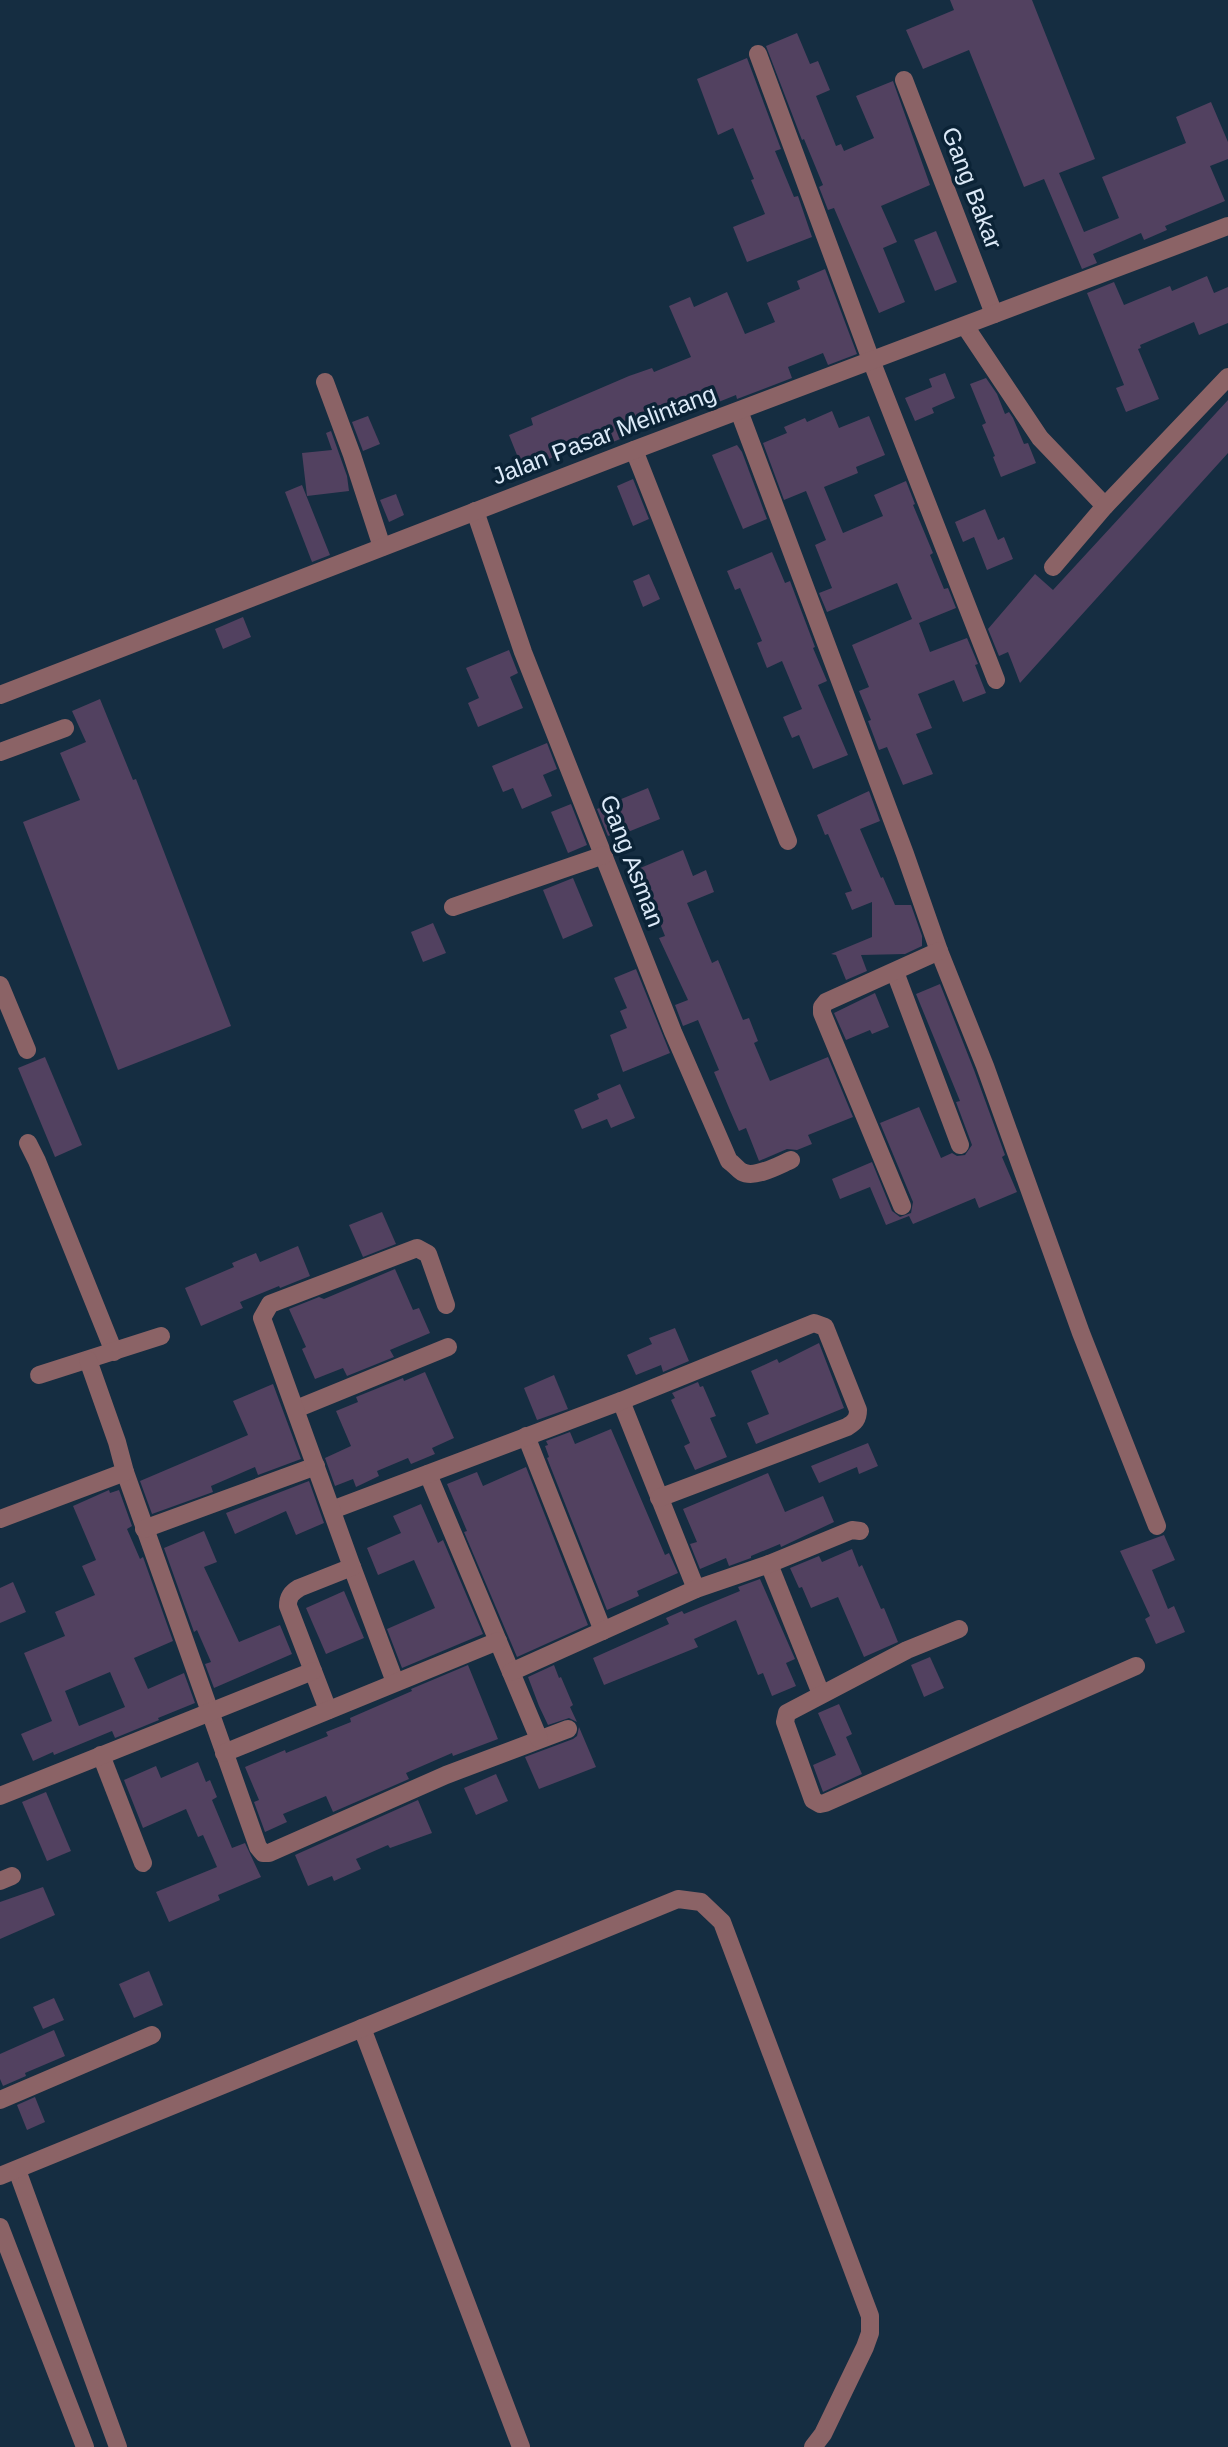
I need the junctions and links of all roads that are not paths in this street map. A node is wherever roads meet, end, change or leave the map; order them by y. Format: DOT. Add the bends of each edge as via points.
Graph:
graph roads {
  1 [pos="758,54"];
  2 [pos="904,80"];
  3 [pos="1228,226"];
  4 [pos="994,314"];
  5 [pos="965,326"];
  6 [pos="871,360"];
  7 [pos="1228,377"];
  8 [pos="325,382"];
  9 [pos="739,411"];
  10 [pos="634,450"];
  11 [pos="1105,506"];
  12 [pos="475,511"];
  13 [pos="382,547"];
  14 [pos="1053,567"];
  15 [pos="996,680"];
  16 [pos="0,695"];
  17 [pos="65,728"];
  18 [pos="0,752"];
  19 [pos="788,841"];
  20 [pos="604,855"];
  21 [pos="453,907"];
  22 [pos="939,951"];
  23 [pos="895,972"];
  24 [pos="0,985"];
  25 [pos="27,1050"];
  26 [pos="27,1143"];
  27 [pos="960,1145"];
  28 [pos="791,1160"];
  29 [pos="902,1206"];
  30 [pos="446,1305"];
  31 [pos="161,1336"];
  32 [pos="448,1347"];
  33 [pos="114,1352"];
  34 [pos="88,1360"];
  35 [pos="39,1375"];
  36 [pos="621,1401"];
  37 [pos="296,1409"];
  38 [pos="526,1436"];
  39 [pos="316,1466"];
  40 [pos="125,1472"];
  41 [pos="428,1474"];
  42 [pos="659,1498"];
  43 [pos="332,1510"];
  44 [pos="0,1519"];
  45 [pos="1157,1526"];
  46 [pos="144,1529"];
  47 [pos="860,1531"];
  48 [pos="769,1564"];
  49 [pos="352,1567"];
  50 [pos="696,1589"];
  51 [pos="959,1629"];
  52 [pos="603,1631"];
  53 [pos="498,1641"];
  54 [pos="1136,1666"];
  55 [pos="313,1671"];
  56 [pos="511,1672"];
  57 [pos="395,1682"];
  58 [pos="821,1694"];
  59 [pos="328,1710"];
  60 [pos="211,1712"];
  61 [pos="568,1729"];
  62 [pos="539,1739"];
  63 [pos="224,1753"];
  64 [pos="101,1755"];
  65 [pos="0,1796"];
  66 [pos="143,1864"];
  67 [pos="362,2028"];
  68 [pos="152,2035"];
  69 [pos="0,2100"];
  70 [pos="8,2173"];
  71 [pos="0,2227"];
  72 [pos="85,2447"];
  73 [pos="118,2447"];
  74 [pos="521,2447"];
  75 [pos="813,2447"];
  1 -- 6 [label="street"];
  2 -- 4 [label="street, Gang Bakar"];
  3 -- 4 [label="street, Jalan Pasar Melintang"];
  4 -- 5 [label="street, Jalan Pasar Melintang"];
  5 -- 6 [label="street, Jalan Pasar Melintang"];
  5 -- 11 [label="street" via="1040,438"];
  6 -- 9 [label="street, Jalan Pasar Melintang"];
  6 -- 15 [label="street"];
  7 -- 11 [label="street"];
  8 -- 13 [label="street"];
  9 -- 10 [label="street, Jalan Pasar Melintang"];
  9 -- 22 [label="street"];
  10 -- 12 [label="street, Jalan Pasar Melintang"];
  10 -- 19 [label="street"];
  11 -- 14 [label="street"];
  12 -- 13 [label="street, Jalan Pasar Melintang"];
  12 -- 20 [label="street, Gang Asman" via="523,652"];
  13 -- 16 [label="street, Jalan Pasar Melintang"];
  17 -- 18 [label="street"];
  20 -- 21 [label="street"];
  20 -- 28 [label="street, Gang Asman" via="729,1161 749,1173"];
  22 -- 23 [label="street"];
  22 -- 45 [label="street"];
  23 -- 27 [label="street"];
  23 -- 29 [label="street" via="826,1002 822,1010"];
  24 -- 25 [label="street"];
  26 -- 33 [label="street"];
  30 -- 37 [label="street" via="428,1254 417,1248 270,1304 262,1318"];
  31 -- 33 [label="street"];
  32 -- 37 [label="street"];
  33 -- 34 [label="street"];
  34 -- 35 [label="street"];
  34 -- 40 [label="street"];
  36 -- 38 [label="street"];
  36 -- 42 [label="street"];
  36 -- 42 [label="street" via="814,1324 825,1327 829,1335 858,1410 854,1422"];
  37 -- 39 [label="street"];
  38 -- 41 [label="street"];
  38 -- 52 [label="street"];
  39 -- 43 [label="street"];
  39 -- 46 [label="street"];
  40 -- 44 [label="street"];
  40 -- 46 [label="street"];
  41 -- 43 [label="street"];
  41 -- 53 [label="street"];
  42 -- 50 [label="street"];
  43 -- 49 [label="street"];
  46 -- 60 [label="street"];
  47 -- 48 [label="street" via="852,1530"];
  48 -- 50 [label="street"];
  48 -- 58 [label="street"];
  49 -- 55 [label="street" via="299,1588 288,1599"];
  49 -- 57 [label="street"];
  50 -- 52 [label="street"];
  51 -- 58 [label="street"];
  52 -- 56 [label="street"];
  53 -- 56 [label="street"];
  53 -- 57 [label="street"];
  54 -- 58 [label="street" via="820,1804 813,1800 784,1717 790,1709"];
  55 -- 59 [label="street"];
  55 -- 60 [label="street"];
  56 -- 62 [label="street"];
  57 -- 59 [label="street"];
  59 -- 63 [label="street"];
  60 -- 63 [label="street"];
  60 -- 64 [label="street"];
  61 -- 62 [label="street"];
  62 -- 63 [label="street" via="266,1854 260,1850"];
  64 -- 65 [label="street"];
  64 -- 66 [label="street"];
  67 -- 70 [label="street"];
  67 -- 74 [label="street"];
  67 -- 75 [label="street" via="678,1899 701,1902 722,1922 870,2316 865,2347"];
  68 -- 69 [label="street"];
  70 -- 73 [label="street"];
  71 -- 72 [label="street"];
}
